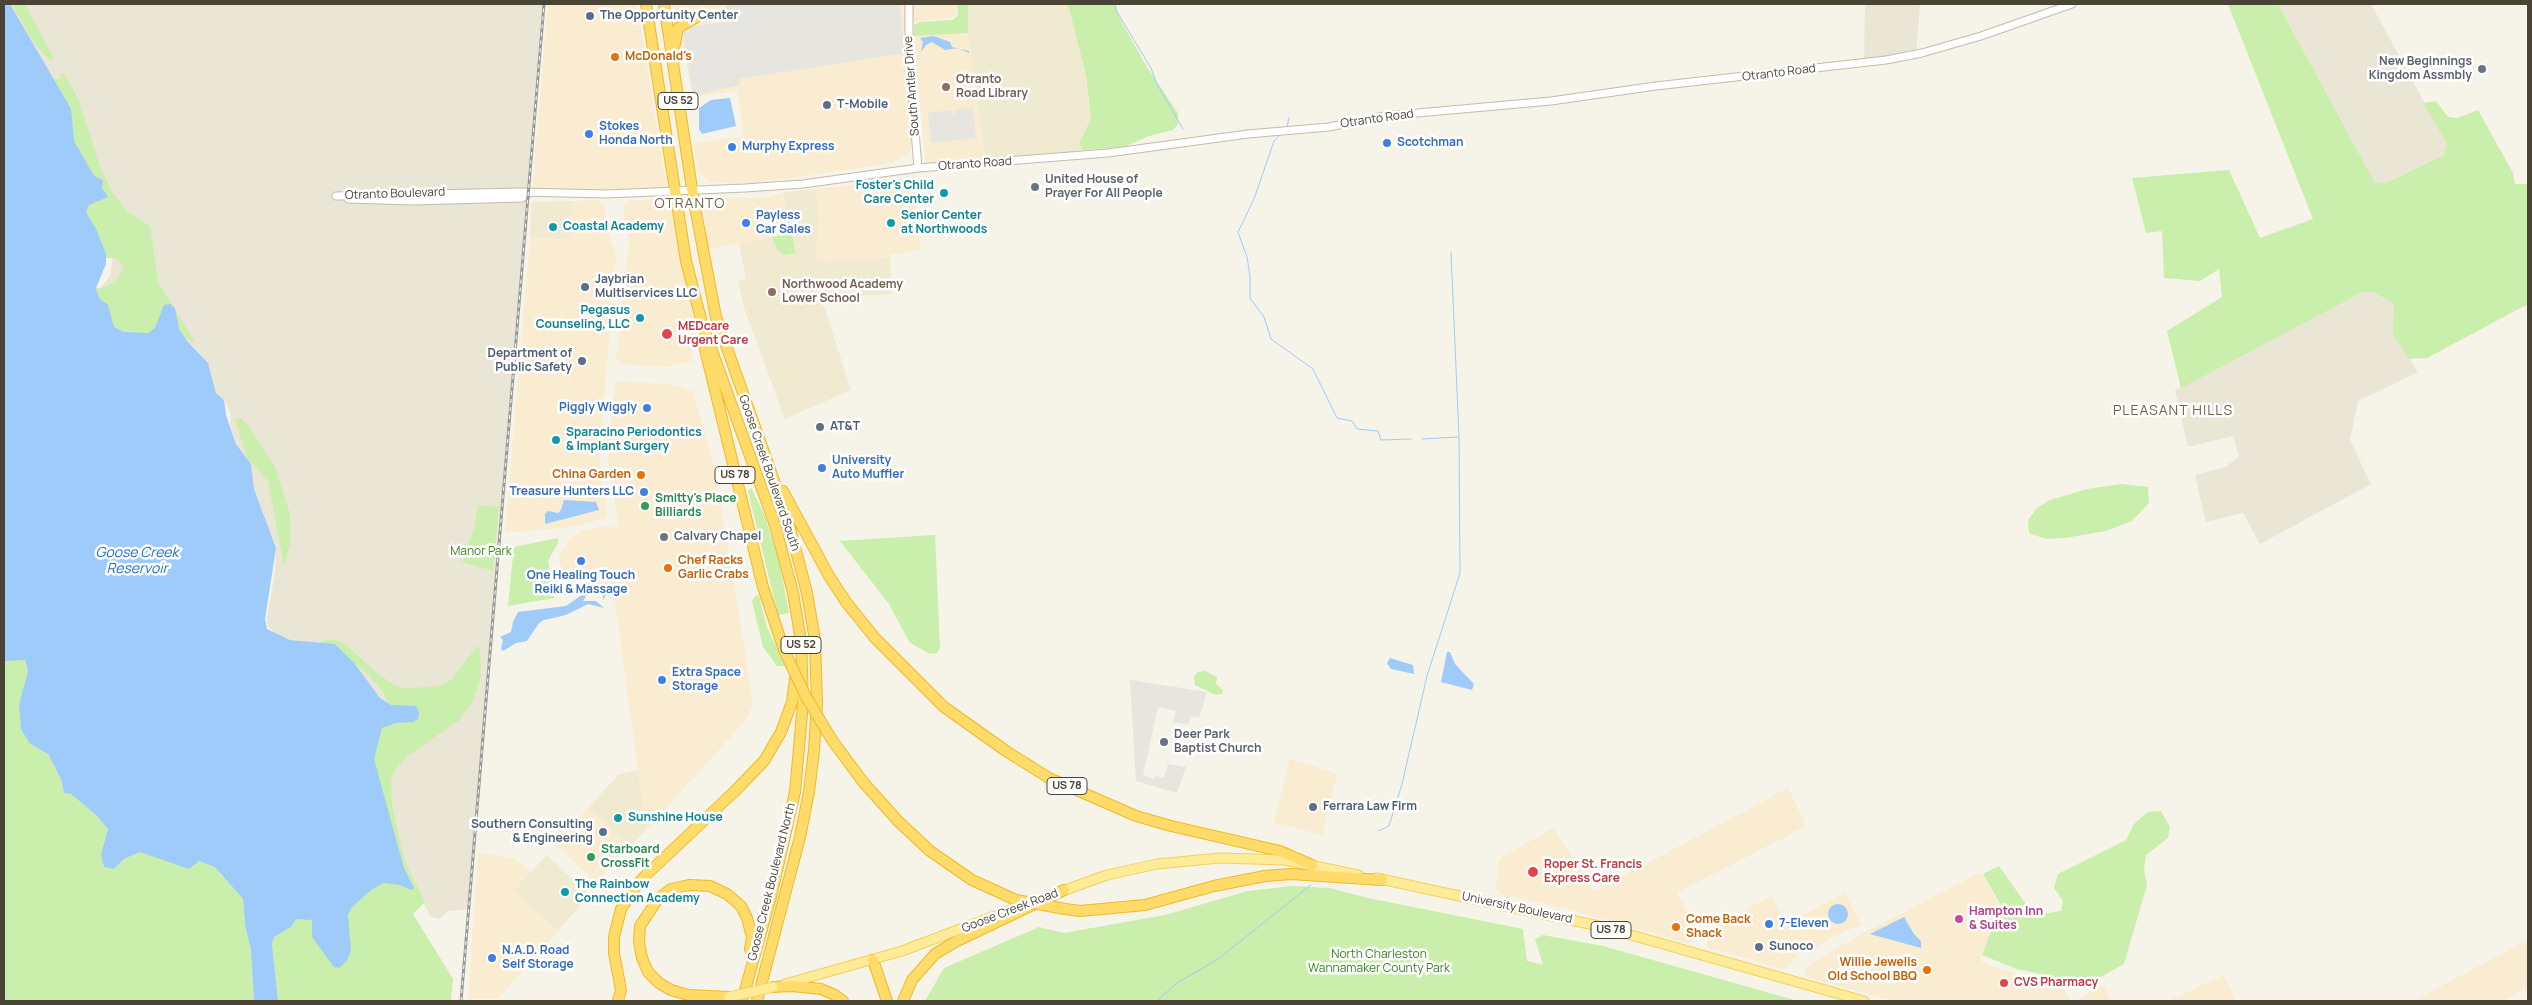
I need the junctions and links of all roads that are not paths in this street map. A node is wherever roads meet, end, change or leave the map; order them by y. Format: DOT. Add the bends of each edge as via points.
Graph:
graph roads {
  1 [pos="646,4"];
  2 [pos="664,4"];
  3 [pos="909,4"];
  4 [pos="2072,4"];
  5 [pos="695,18"];
  6 [pos="673,62"];
  7 [pos="918,168"];
  8 [pos="674,189"];
  9 [pos="692,189"];
  10 [pos="529,193"];
  11 [pos="696,297"];
  12 [pos="754,426"];
  13 [pos="787,568"];
  14 [pos="1312,864"];
  15 [pos="1382,880"];
  16 [pos="1064,890"];
  17 [pos="873,960"];
  18 [pos="773,987"];
  19 [pos="729,997"];
  20 [pos="618,1001"];
  21 [pos="714,1001"];
  22 [pos="741,1001"];
  23 [pos="758,1001"];
  24 [pos="843,1001"];
  25 [pos="887,1001"];
  26 [pos="903,1001"];
  27 [pos="1864,1001"];
  1 -- 8 [label="highway, Goose Creek Boulevard North / US 52"];
  2 -- 6 [label="highway, Goose Creek Boulevard South / US 52"];
  3 -- 7 [label="street, South Antler Drive" via="908,56"];
  4 -- 7 [label="street, Otranto Road" via="1981,36 1886,60 1551,101 1384,116 1330,126 1108,153"];
  5 -- 6 [label="highway" via="678,28"];
  6 -- 9 [label="highway, Goose Creek Boulevard South / US 52"];
  7 -- 9 [label="street, Otranto Road" via="804,184"];
  8 -- 9 [label="street, Otranto Road"];
  8 -- 10 [label="street, Otranto Boulevard" via="606,194"];
  8 -- 11 [label="highway, Goose Creek Boulevard North / US 52" via="686,261"];
  9 -- 12 [label="highway, Goose Creek Boulevard South / US 52" via="716,317"];
  10 -- 10 [label="street, Otranto Boulevard" via="476,192 336,196 413,201 522,198"];
  11 -- 13 [label="highway, Goose Creek Boulevard North / US 52" via="702,323 775,525"];
  11 -- 15 [label="highway, US 78, bridge" via="700,332 753,550 770,614 784,650 805,695 832,740 863,782 930,850 972,880 1016,900 1080,911 1145,905 1264,876 1291,874"];
  12 -- 14 [label="highway, US 78" via="800,525 846,602 895,660 944,707 1006,752 1049,778 1094,799 1171,826 1280,851"];
  12 -- 23 [label="highway, Goose Creek Boulevard South / US 52" via="788,520 807,594 815,640 817,704 809,792"];
  13 -- 20 [label="highway" via="796,665 792,702 781,732 764,761 632,891 621,909 614,937 621,990"];
  13 -- 22 [label="highway, Goose Creek Boulevard North / US 52" via="801,641 801,747 786,834"];
  14 -- 15 [label="main road, University Boulevard / US 78"];
  14 -- 16 [label="main road, Goose Creek Road" via="1252,858 1198,859 1107,875"];
  15 -- 27 [label="main road, University Boulevard / US 78" via="1603,928"];
  16 -- 17 [label="main road, Goose Creek Road"];
  16 -- 26 [label="highway" via="935,954 912,980"];
  17 -- 18 [label="main road, Goose Creek Road"];
  17 -- 25 [label="highway"];
  18 -- 19 [label="main road, Goose Creek Road, bridge"];
  18 -- 24 [label="highway" via="821,990"];
  19 -- 21 [label="main road, Goose Creek Road"];
  19 -- 22 [label="highway" via="688,995 671,990 648,972 639,942 640,926 658,899 671,889 689,885 710,886 727,894 748,918 752,937"];
}
